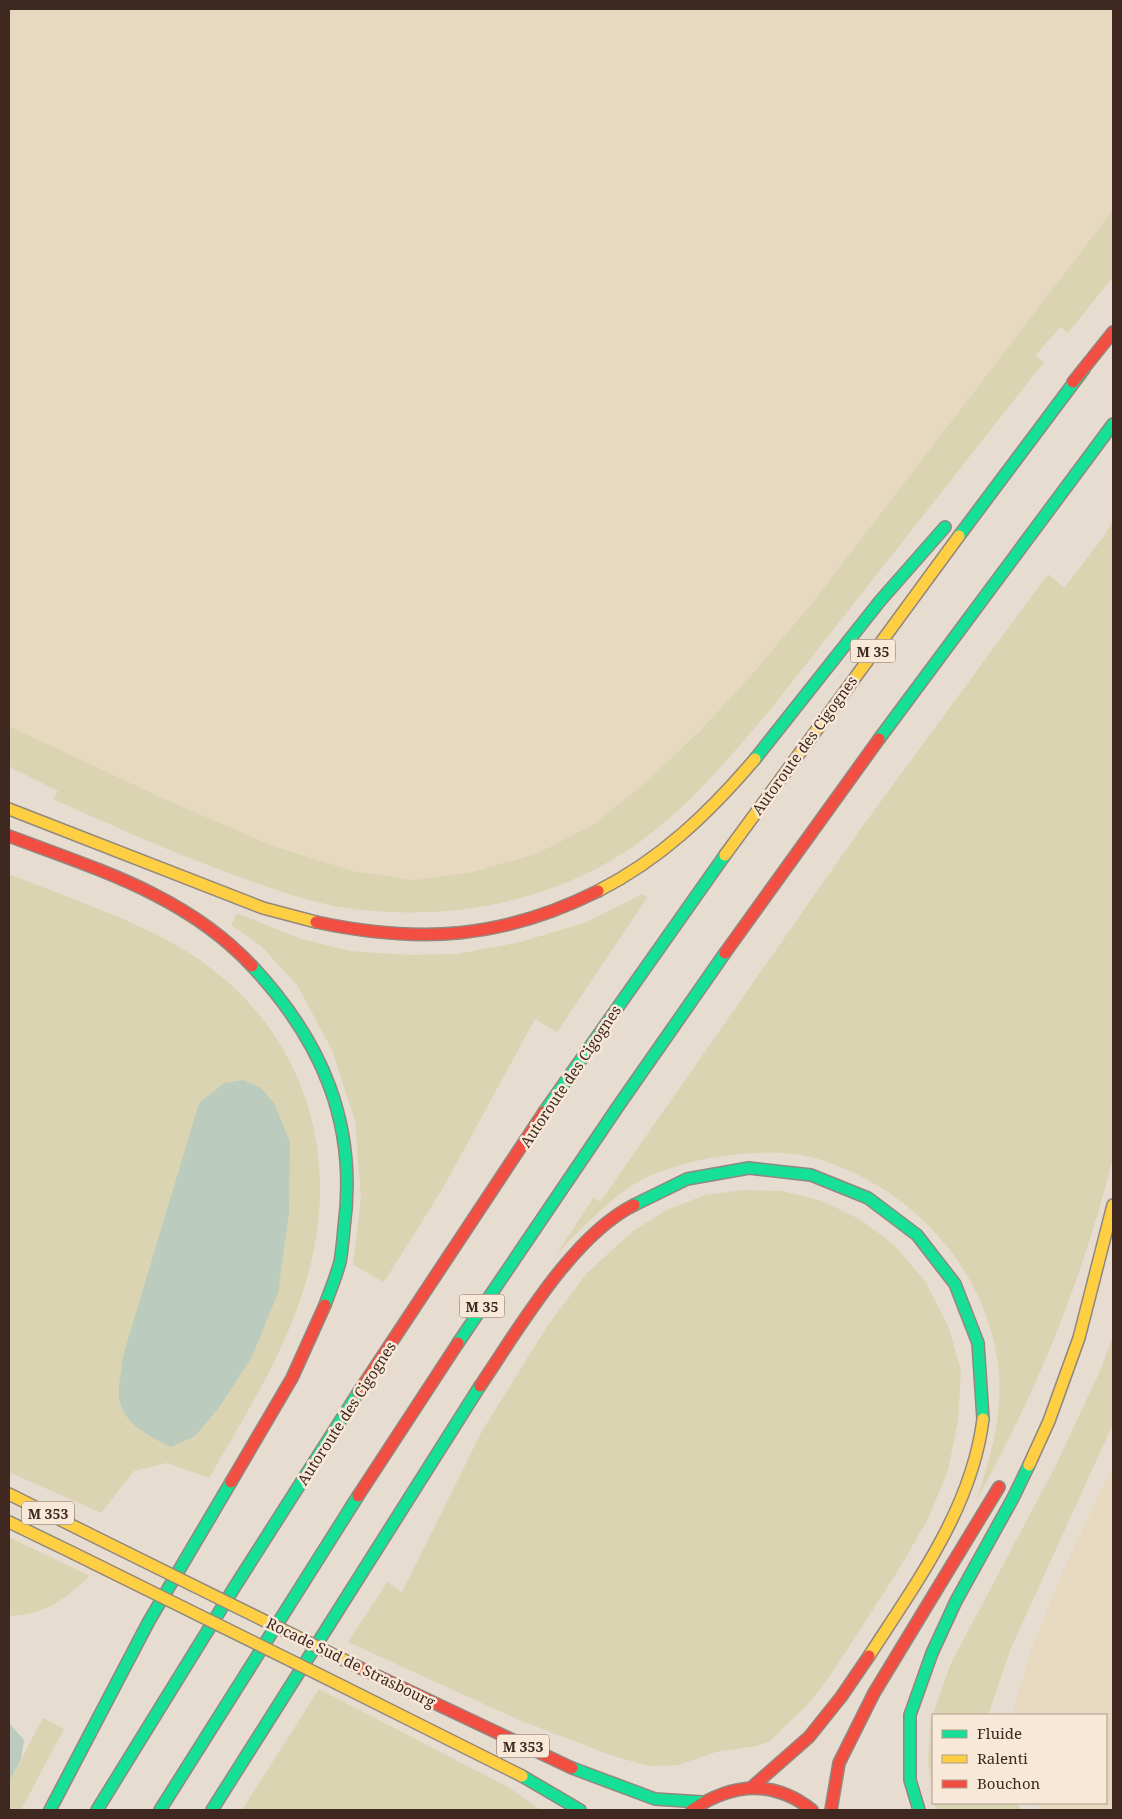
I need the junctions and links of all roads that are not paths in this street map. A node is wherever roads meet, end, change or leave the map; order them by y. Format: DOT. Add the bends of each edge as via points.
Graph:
graph roads {
  1 [pos="1113,332"];
  2 [pos="1084,369"];
  3 [pos="1113,424"];
  4 [pos="982,486"];
  5 [pos="956,515"];
  6 [pos="9,804"];
  7 [pos="9,809"];
  8 [pos="67,831"];
  9 [pos="9,836"];
  10 [pos="1113,1205"];
  11 [pos="1101,1250"];
  12 [pos="1048,1387"];
  13 [pos="1003,1478"];
  14 [pos="9,1494"];
  15 [pos="9,1522"];
  16 [pos="752,1788"];
  17 [pos="702,1802"];
  18 [pos="50,1810"];
  19 [pos="97,1810"];
  20 [pos="160,1810"];
  21 [pos="212,1810"];
  22 [pos="580,1810"];
  23 [pos="692,1810"];
  24 [pos="812,1810"];
  25 [pos="831,1810"];
  26 [pos="919,1810"];
  1 -- 2 [label="highway, M 35"];
  2 -- 4 [label="highway"];
  2 -- 19 [label="highway, Autoroute des Cigognes / M 35" via="838,697 567,1080 436,1273 252,1557"];
  3 -- 20 [label="highway, M 35" via="924,674 614,1110 397,1436"];
  5 -- 8 [label="highway" via="872,610 776,732 697,823 646,865 576,904 520,925 462,935 410,936 298,918"];
  6 -- 8 [label="highway"];
  7 -- 8 [label="highway"];
  9 -- 18 [label="highway" via="133,884 198,918 239,952 279,994 312,1045 328,1084 345,1137 348,1200 340,1261 320,1320 292,1378 150,1621"];
  10 -- 11 [label="highway"];
  11 -- 12 [label="highway"];
  11 -- 26 [label="highway" via="1079,1338 1049,1421 1013,1498 956,1601 932,1653 910,1715 910,1780"];
  13 -- 25 [label="highway" via="874,1693 840,1763"];
  14 -- 17 [label="highway, Rocade Sud de Strasbourg / M 353, bridge" via="546,1757 654,1799"];
  15 -- 22 [label="highway, Rocade Sud de Strasbourg / M 353, bridge" via="535,1782"];
  16 -- 17 [label="highway" via="726,1791"];
  16 -- 21 [label="highway" via="809,1737 833,1708 906,1597 960,1502 975,1460 984,1411 983,1373 976,1332 958,1291 936,1256 908,1226 880,1203 851,1188 782,1168 743,1167 702,1174 663,1187 633,1204 591,1238 558,1276 460,1416"];
  16 -- 24 [label="highway" via="781,1792"];
  17 -- 23 [label="highway"];
}
